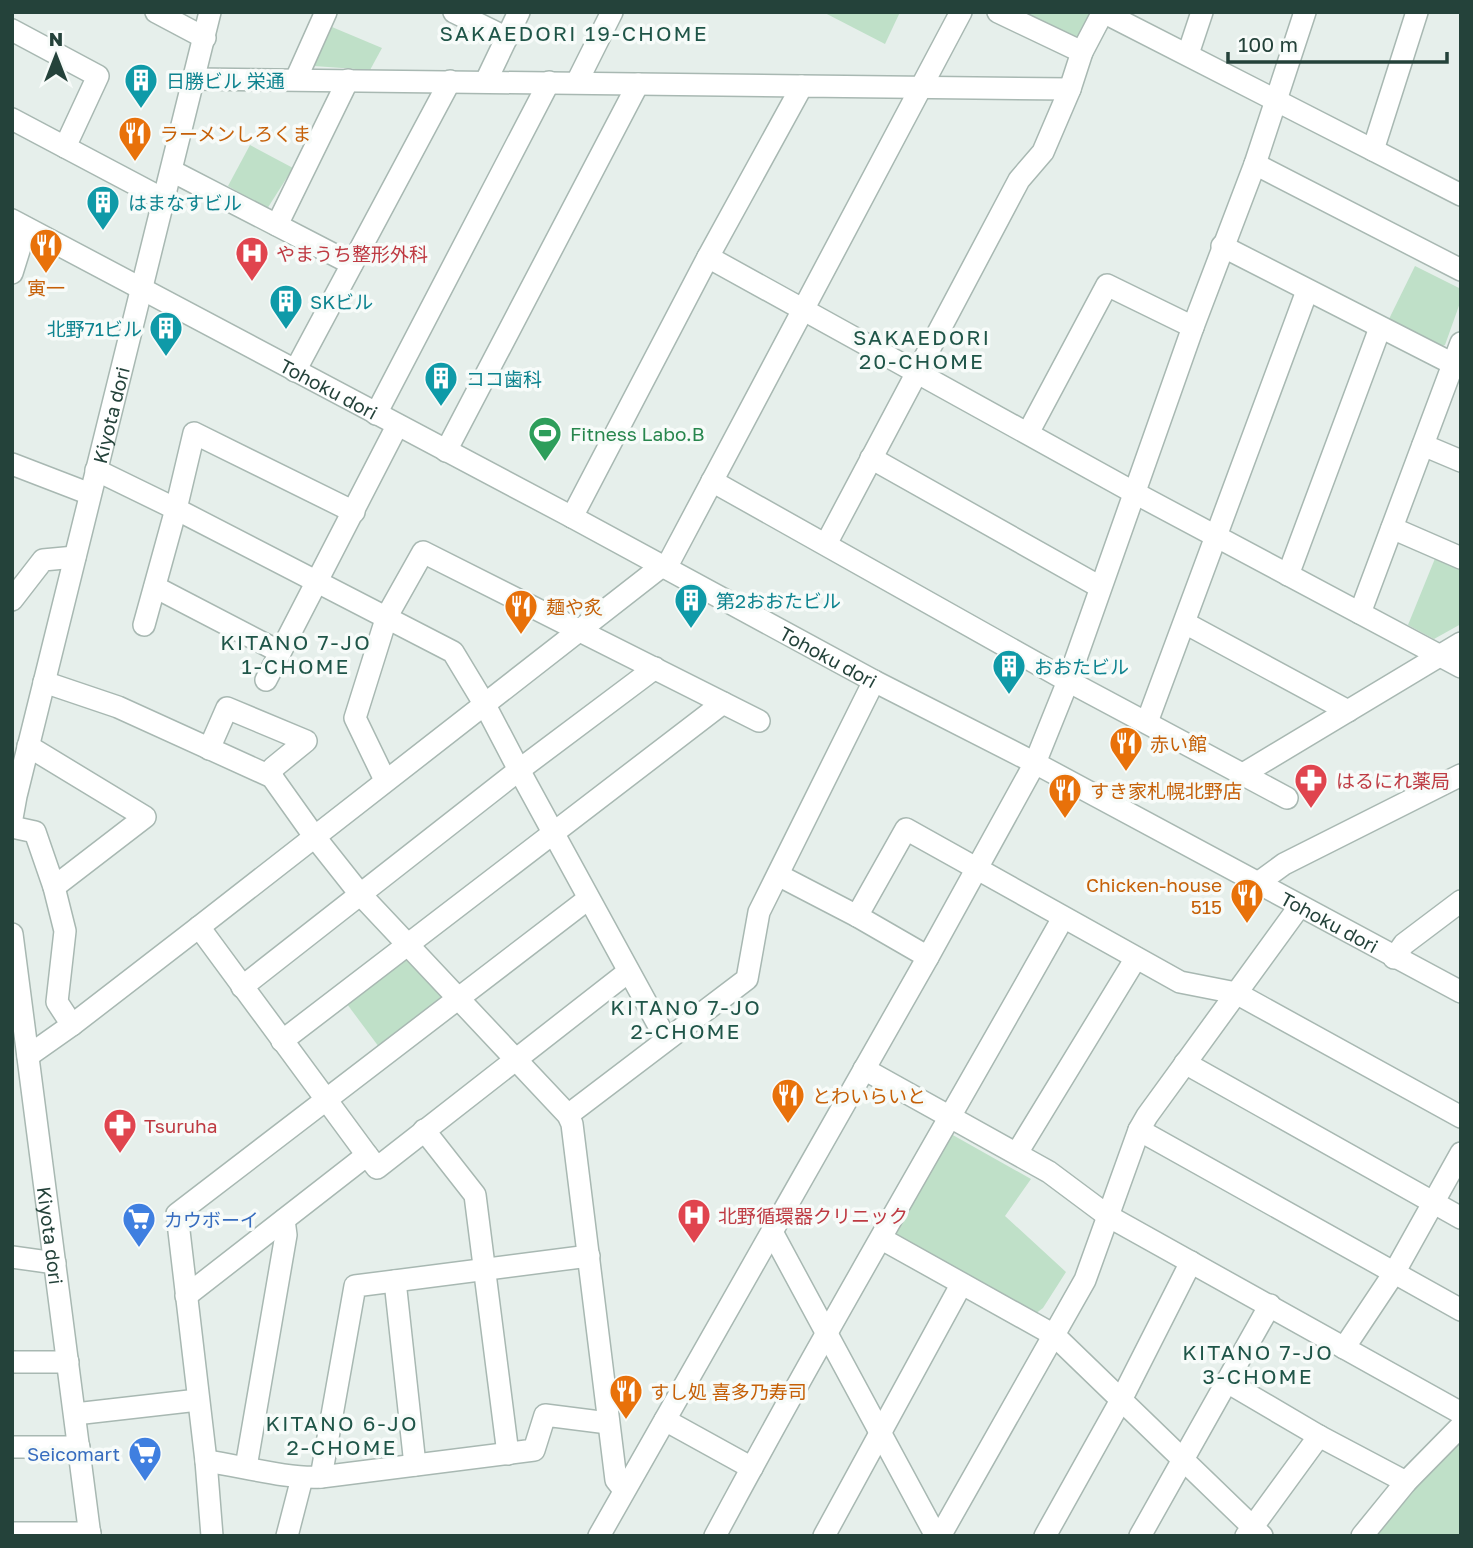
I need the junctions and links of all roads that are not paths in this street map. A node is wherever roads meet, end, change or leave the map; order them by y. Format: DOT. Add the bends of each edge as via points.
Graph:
graph roads {
  1 [pos="156,12"];
  2 [pos="210,12"];
  3 [pos="327,12"];
  4 [pos="454,12"];
  5 [pos="519,12"];
  6 [pos="612,12"];
  7 [pos="961,12"];
  8 [pos="998,12"];
  9 [pos="1103,12"];
  10 [pos="1202,12"];
  11 [pos="1305,12"];
  12 [pos="1417,12"];
  13 [pos="12,30"];
  14 [pos="205,38"];
  15 [pos="507,38"];
  16 [pos="1082,52"];
  17 [pos="1188,54"];
  18 [pos="195,79"];
  19 [pos="296,79"];
  20 [pos="348,80"];
  21 [pos="450,81"];
  22 [pos="486,81"];
  23 [pos="549,82"];
  24 [pos="577,82"];
  25 [pos="638,83"];
  26 [pos="802,86"];
  27 [pos="919,88"];
  28 [pos="1070,89"];
  29 [pos="12,119"];
  30 [pos="1268,119"];
  31 [pos="65,147"];
  32 [pos="1373,150"];
  33 [pos="1255,164"];
  34 [pos="172,171"];
  35 [pos="1461,195"];
  36 [pos="164,200"];
  37 [pos="19,224"];
  38 [pos="276,225"];
  39 [pos="1222,246"];
  40 [pos="708,257"];
  41 [pos="352,264"];
  42 [pos="1461,270"];
  43 [pos="12,273"];
  44 [pos="141,289"];
  45 [pos="1307,291"];
  46 [pos="803,308"];
  47 [pos="1193,327"];
  48 [pos="1380,328"];
  49 [pos="1461,343"];
  50 [pos="1457,366"];
  51 [pos="295,371"];
  52 [pos="917,371"];
  53 [pos="376,414"];
  54 [pos="397,426"];
  55 [pos="1028,433"];
  56 [pos="1423,445"];
  57 [pos="446,451"];
  58 [pos="872,458"];
  59 [pos="1461,461"];
  60 [pos="12,464"];
  61 [pos="96,470"];
  62 [pos="712,481"];
  63 [pos="1133,492"];
  64 [pos="90,494"];
  65 [pos="176,509"];
  66 [pos="354,512"];
  67 [pos="572,517"];
  68 [pos="1392,528"];
  69 [pos="1216,536"];
  70 [pos="826,544"];
  71 [pos="75,557"];
  72 [pos="1461,558"];
  73 [pos="664,567"];
  74 [pos="1288,575"];
  75 [pos="318,581"];
  76 [pos="155,587"];
  77 [pos="1100,587"];
  78 [pos="12,600"];
  79 [pos="1360,613"];
  80 [pos="387,616"];
  81 [pos="1185,623"];
  82 [pos="144,625"];
  83 [pos="581,631"];
  84 [pos="1461,643"];
  85 [pos="280,652"];
  86 [pos="1440,655"];
  87 [pos="1461,667"];
  88 [pos="655,668"];
  89 [pos="266,680"];
  90 [pos="874,681"];
  91 [pos="1068,681"];
  92 [pos="44,682"];
  93 [pos="723,703"];
  94 [pos="485,705"];
  95 [pos="1348,710"];
  96 [pos="760,720"];
  97 [pos="1147,722"];
  98 [pos="28,747"];
  99 [pos="209,749"];
  100 [pos="1035,764"];
  101 [pos="519,770"];
  102 [pos="1243,774"];
  103 [pos="1461,775"];
  104 [pos="272,777"];
  105 [pos="386,780"];
  106 [pos="1287,798"];
  107 [pos="12,818"];
  108 [pos="12,827"];
  109 [pos="554,833"];
  110 [pos="314,836"];
  111 [pos="977,869"];
  112 [pos="778,875"];
  113 [pos="1258,883"];
  114 [pos="54,887"];
  115 [pos="360,894"];
  116 [pos="588,898"];
  117 [pos="1461,901"];
  118 [pos="1299,907"];
  119 [pos="857,916"];
  120 [pos="1063,918"];
  121 [pos="199,928"];
  122 [pos="12,934"];
  123 [pos="409,944"];
  124 [pos="928,957"];
  125 [pos="1136,958"];
  126 [pos="1394,958"];
  127 [pos="628,972"];
  128 [pos="242,987"];
  129 [pos="1461,992"];
  130 [pos="1236,993"];
  131 [pos="458,997"];
  132 [pos="72,1025"];
  133 [pos="666,1039"];
  134 [pos="282,1041"];
  135 [pos="28,1056"];
  136 [pos="515,1058"];
  137 [pos="1185,1063"];
  138 [pos="864,1069"];
  139 [pos="327,1099"];
  140 [pos="568,1115"];
  141 [pos="952,1116"];
  142 [pos="1461,1117"];
  143 [pos="424,1130"];
  144 [pos="1139,1130"];
  145 [pos="1017,1153"];
  146 [pos="1461,1153"];
  147 [pos="367,1156"];
  148 [pos="1434,1203"];
  149 [pos="1108,1216"];
  150 [pos="1461,1218"];
  151 [pos="284,1220"];
  152 [pos="772,1232"];
  153 [pos="882,1239"];
  154 [pos="589,1256"];
  155 [pos="12,1257"];
  156 [pos="1191,1262"];
  157 [pos="55,1263"];
  158 [pos="484,1271"];
  159 [pos="1394,1273"];
  160 [pos="395,1282"];
  161 [pos="961,1285"];
  162 [pos="186,1296"];
  163 [pos="1270,1305"];
  164 [pos="1461,1310"];
  165 [pos="825,1333"];
  166 [pos="1054,1335"];
  167 [pos="1344,1348"];
  168 [pos="12,1362"];
  169 [pos="68,1362"];
  170 [pos="1227,1381"];
  171 [pos="198,1400"];
  172 [pos="1121,1400"];
  173 [pos="1461,1413"];
  174 [pos="75,1414"];
  175 [pos="665,1420"];
  176 [pos="608,1423"];
  177 [pos="1461,1426"];
  178 [pos="881,1433"];
  179 [pos="1319,1436"];
  180 [pos="12,1447"];
  181 [pos="79,1447"];
  182 [pos="508,1454"];
  183 [pos="1183,1458"];
  184 [pos="206,1461"];
  185 [pos="415,1465"];
  186 [pos="246,1466"];
  187 [pos="752,1468"];
  188 [pos="311,1478"];
  189 [pos="1406,1482"];
  190 [pos="624,1490"];
  191 [pos="12,1533"];
  192 [pos="1253,1533"];
  193 [pos="90,1534"];
  194 [pos="212,1536"];
  195 [pos="287,1536"];
  196 [pos="599,1536"];
  197 [pos="715,1536"];
  198 [pos="824,1536"];
  199 [pos="938,1536"];
  200 [pos="1045,1536"];
  201 [pos="1140,1536"];
  202 [pos="1362,1536"];
  1 -- 14 [label="street"];
  2 -- 14 [label="street, Kiyota dori"];
  3 -- 19 [label="street"];
  4 -- 15 [label="street"];
  5 -- 15 [label="street"];
  6 -- 24 [label="street"];
  7 -- 27 [label="street"];
  8 -- 16 [label="street"];
  9 -- 16 [label="street"];
  9 -- 17 [label="street"];
  10 -- 17 [label="street"];
  11 -- 30 [label="street"];
  12 -- 32 [label="street"];
  13 -- 31 [label="street" via="98,76"];
  14 -- 18 [label="street, Kiyota dori"];
  15 -- 22 [label="street"];
  16 -- 28 [label="street"];
  17 -- 30 [label="street"];
  18 -- 19 [label="street"];
  18 -- 34 [label="street, Kiyota dori"];
  19 -- 20 [label="street"];
  20 -- 21 [label="street"];
  20 -- 38 [label="street"];
  21 -- 22 [label="street"];
  21 -- 41 [label="street"];
  22 -- 23 [label="street"];
  23 -- 24 [label="street"];
  23 -- 53 [label="street"];
  24 -- 25 [label="street"];
  25 -- 26 [label="street"];
  25 -- 57 [label="street"];
  26 -- 27 [label="street"];
  26 -- 40 [label="street"];
  27 -- 28 [label="street"];
  27 -- 46 [label="street"];
  28 -- 52 [label="street" via="1043,152 1019,180"];
  29 -- 31 [label="street"];
  30 -- 32 [label="street"];
  30 -- 33 [label="street"];
  31 -- 36 [label="street"];
  32 -- 35 [label="street"];
  33 -- 39 [label="street"];
  33 -- 42 [label="street"];
  34 -- 36 [label="street, Kiyota dori"];
  34 -- 38 [label="street"];
  36 -- 44 [label="street, Kiyota dori"];
  37 -- 43 [label="street"];
  37 -- 44 [label="street, Tohoku dori"];
  38 -- 41 [label="street"];
  39 -- 45 [label="street"];
  39 -- 47 [label="street"];
  40 -- 46 [label="street"];
  40 -- 67 [label="street"];
  41 -- 51 [label="street"];
  44 -- 51 [label="street, Tohoku dori"];
  44 -- 61 [label="street, Kiyota dori"];
  45 -- 48 [label="street"];
  45 -- 69 [label="street"];
  46 -- 52 [label="street"];
  46 -- 62 [label="street"];
  47 -- 55 [label="street" via="1107,285"];
  47 -- 63 [label="street"];
  48 -- 50 [label="street"];
  48 -- 74 [label="street"];
  49 -- 50 [label="street"];
  50 -- 56 [label="street"];
  51 -- 53 [label="street, Tohoku dori"];
  52 -- 55 [label="street"];
  52 -- 58 [label="street"];
  53 -- 54 [label="street, Tohoku dori"];
  54 -- 57 [label="street, Tohoku dori"];
  54 -- 66 [label="street"];
  55 -- 63 [label="street"];
  56 -- 59 [label="street"];
  56 -- 68 [label="street"];
  57 -- 67 [label="street, Tohoku dori"];
  58 -- 70 [label="street"];
  58 -- 77 [label="street"];
  60 -- 64 [label="street"];
  61 -- 64 [label="street, Kiyota dori"];
  61 -- 65 [label="street"];
  62 -- 70 [label="street"];
  62 -- 73 [label="street"];
  63 -- 69 [label="street"];
  63 -- 77 [label="street"];
  64 -- 71 [label="street, Kiyota dori"];
  65 -- 66 [label="street" via="194,433"];
  65 -- 75 [label="street"];
  65 -- 76 [label="street"];
  66 -- 75 [label="street"];
  67 -- 73 [label="street, Tohoku dori"];
  68 -- 72 [label="street"];
  68 -- 79 [label="street"];
  69 -- 74 [label="street"];
  69 -- 81 [label="street"];
  70 -- 91 [label="street"];
  71 -- 78 [label="street" via="43,560"];
  71 -- 92 [label="street, Kiyota dori"];
  73 -- 83 [label="street"];
  73 -- 90 [label="street, Tohoku dori"];
  74 -- 79 [label="street"];
  75 -- 80 [label="street"];
  75 -- 85 [label="street"];
  76 -- 82 [label="street"];
  76 -- 85 [label="street"];
  77 -- 91 [label="street"];
  79 -- 86 [label="street"];
  80 -- 83 [label="street" via="423,552"];
  80 -- 94 [label="street" via="453,652"];
  80 -- 105 [label="street" via="355,718"];
  81 -- 95 [label="street"];
  81 -- 97 [label="street"];
  83 -- 88 [label="street"];
  83 -- 94 [label="street"];
  84 -- 86 [label="street"];
  85 -- 89 [label="street"];
  86 -- 87 [label="street"];
  86 -- 95 [label="street"];
  88 -- 93 [label="street"];
  88 -- 101 [label="street"];
  90 -- 100 [label="street, Tohoku dori"];
  90 -- 112 [label="street"];
  91 -- 97 [label="street"];
  91 -- 100 [label="street"];
  92 -- 98 [label="street, Kiyota dori"];
  92 -- 99 [label="street" via="118,707"];
  93 -- 96 [label="street"];
  93 -- 109 [label="street"];
  94 -- 101 [label="street"];
  94 -- 105 [label="street"];
  95 -- 102 [label="street"];
  97 -- 102 [label="street"];
  98 -- 107 [label="street, Kiyota dori"];
  98 -- 114 [label="street" via="145,817"];
  99 -- 104 [label="street"];
  99 -- 104 [label="street" via="226,708 306,741 273,768"];
  100 -- 111 [label="street"];
  100 -- 113 [label="street, Tohoku dori"];
  101 -- 109 [label="street"];
  101 -- 115 [label="street"];
  102 -- 106 [label="street"];
  103 -- 113 [label="street" via="1284,864"];
  104 -- 110 [label="street"];
  105 -- 110 [label="street"];
  108 -- 114 [label="street" via="35,832"];
  109 -- 116 [label="street"];
  109 -- 123 [label="street"];
  110 -- 115 [label="street"];
  110 -- 121 [label="street"];
  111 -- 119 [label="street" via="906,829"];
  111 -- 120 [label="street"];
  111 -- 124 [label="street"];
  112 -- 119 [label="street"];
  112 -- 133 [label="street" via="760,912 747,979"];
  113 -- 118 [label="street, Tohoku dori"];
  114 -- 132 [label="street" via="65,931 57,1002"];
  115 -- 123 [label="street"];
  115 -- 128 [label="street"];
  116 -- 127 [label="street"];
  116 -- 131 [label="street"];
  117 -- 126 [label="street" via="1404,944"];
  118 -- 126 [label="street, Tohoku dori"];
  118 -- 130 [label="street"];
  119 -- 124 [label="street"];
  120 -- 125 [label="street"];
  120 -- 141 [label="street"];
  121 -- 128 [label="street"];
  121 -- 132 [label="street"];
  122 -- 135 [label="street, Kiyota dori"];
  123 -- 131 [label="street"];
  123 -- 134 [label="street"];
  124 -- 138 [label="street"];
  125 -- 130 [label="street" via="1180,982"];
  125 -- 145 [label="street"];
  126 -- 129 [label="street, Tohoku dori"];
  127 -- 133 [label="street"];
  127 -- 136 [label="street"];
  128 -- 134 [label="street"];
  130 -- 137 [label="street"];
  130 -- 142 [label="street"];
  131 -- 136 [label="street"];
  131 -- 139 [label="street"];
  132 -- 135 [label="street"];
  133 -- 140 [label="street"];
  134 -- 139 [label="street"];
  135 -- 157 [label="street, Kiyota dori"];
  136 -- 140 [label="street"];
  136 -- 143 [label="street"];
  137 -- 144 [label="street"];
  137 -- 148 [label="street"];
  138 -- 141 [label="street"];
  138 -- 152 [label="street"];
  139 -- 147 [label="street"];
  139 -- 162 [label="street" via="177,1214"];
  140 -- 154 [label="street"];
  141 -- 145 [label="street"];
  141 -- 153 [label="street"];
  143 -- 147 [label="street" via="377,1168"];
  143 -- 158 [label="street" via="475,1195"];
  144 -- 149 [label="street"];
  144 -- 159 [label="street"];
  145 -- 149 [label="street"];
  146 -- 148 [label="street"];
  147 -- 151 [label="street"];
  148 -- 150 [label="street"];
  148 -- 159 [label="street"];
  149 -- 156 [label="street"];
  149 -- 166 [label="street" via="1085,1280"];
  151 -- 162 [label="street"];
  151 -- 186 [label="street" via="286,1235"];
  152 -- 165 [label="street"];
  152 -- 175 [label="street"];
  153 -- 161 [label="street"];
  153 -- 165 [label="street"];
  154 -- 158 [label="street"];
  154 -- 176 [label="street"];
  155 -- 157 [label="street"];
  156 -- 163 [label="street"];
  156 -- 172 [label="street"];
  157 -- 169 [label="street, Kiyota dori"];
  158 -- 160 [label="street"];
  158 -- 182 [label="street"];
  159 -- 164 [label="street"];
  159 -- 167 [label="street"];
  160 -- 185 [label="street"];
  160 -- 188 [label="street" via="355,1286"];
  161 -- 166 [label="street"];
  161 -- 178 [label="street"];
  162 -- 171 [label="street"];
  163 -- 167 [label="street"];
  163 -- 170 [label="street"];
  165 -- 178 [label="street"];
  165 -- 187 [label="street"];
  166 -- 172 [label="street"];
  166 -- 199 [label="street"];
  167 -- 173 [label="street"];
  168 -- 169 [label="street"];
  169 -- 174 [label="street, Kiyota dori"];
  170 -- 179 [label="street"];
  170 -- 183 [label="street"];
  171 -- 174 [label="street"];
  171 -- 184 [label="street"];
  172 -- 183 [label="street"];
  172 -- 200 [label="street"];
  174 -- 181 [label="street, Kiyota dori"];
  175 -- 187 [label="street"];
  175 -- 190 [label="street"];
  176 -- 182 [label="street" via="545,1415 534,1450"];
  176 -- 190 [label="street" via="616,1480"];
  177 -- 189 [label="street"];
  178 -- 198 [label="street"];
  178 -- 199 [label="street"];
  179 -- 189 [label="street"];
  179 -- 192 [label="street"];
  180 -- 181 [label="street"];
  181 -- 193 [label="street, Kiyota dori"];
  182 -- 185 [label="street"];
  183 -- 192 [label="street"];
  183 -- 201 [label="street"];
  184 -- 186 [label="street"];
  184 -- 194 [label="street"];
  185 -- 188 [label="street"];
  186 -- 188 [label="street"];
  187 -- 197 [label="street"];
  188 -- 195 [label="street"];
  189 -- 202 [label="street"];
  190 -- 196 [label="street"];
  191 -- 193 [label="street"];
}
